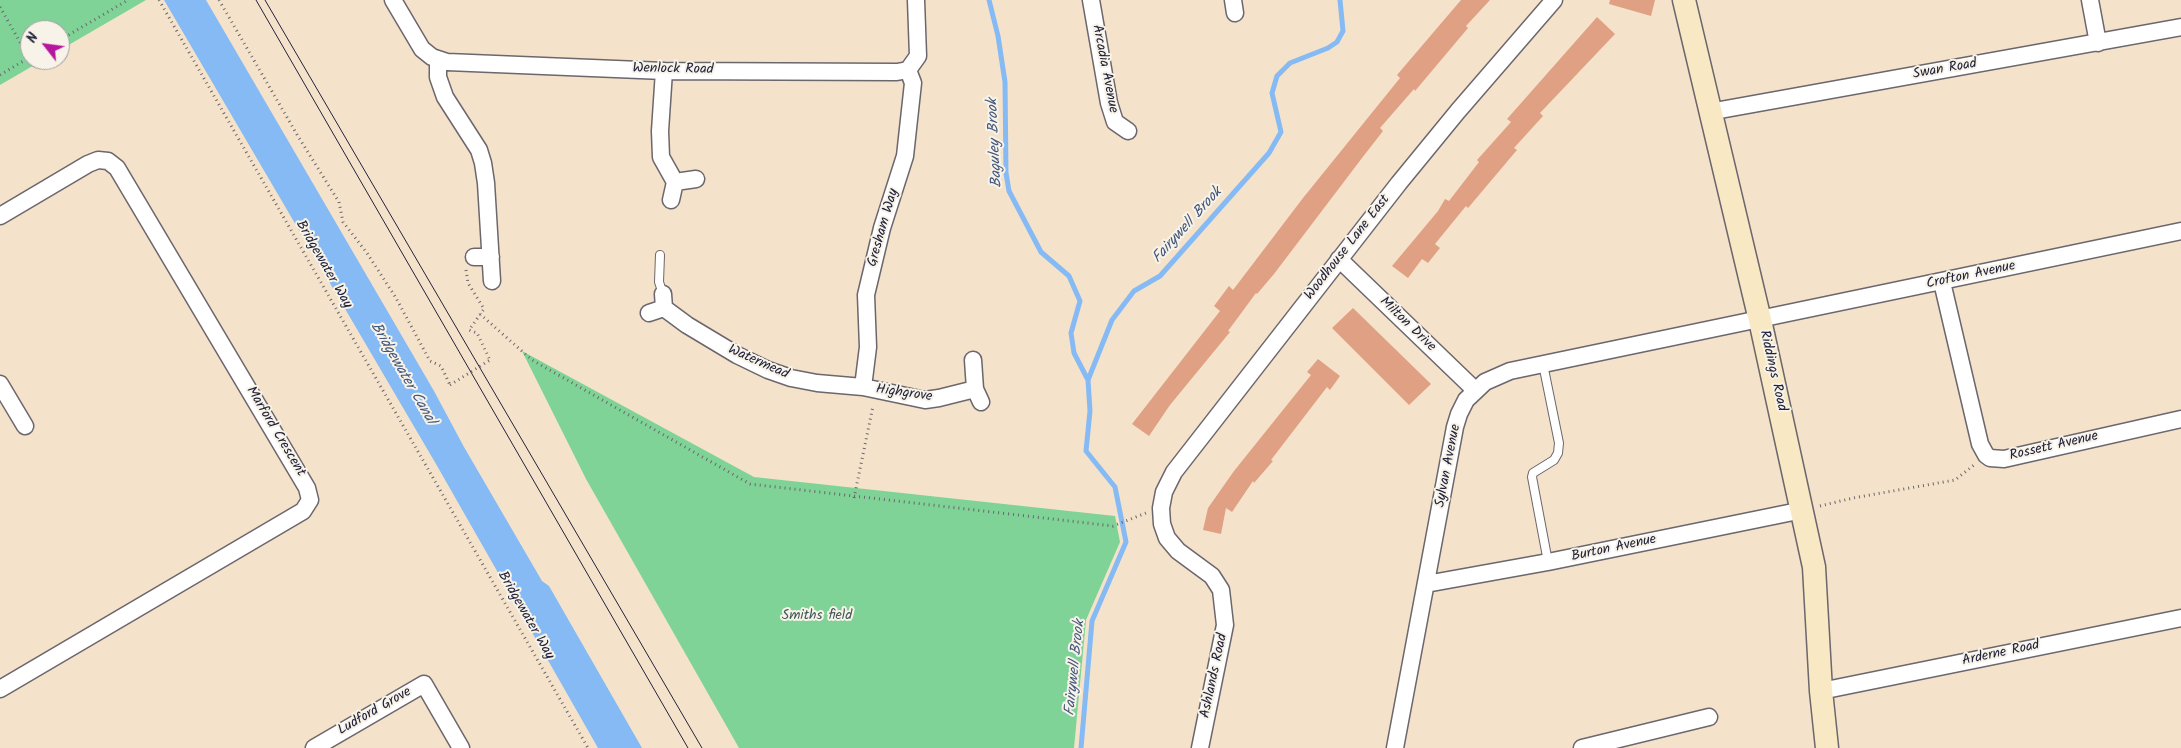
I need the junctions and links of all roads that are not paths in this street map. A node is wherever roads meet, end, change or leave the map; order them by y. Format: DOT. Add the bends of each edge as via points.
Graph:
graph roads {
  1 [pos="393,0"];
  2 [pos="916,0"];
  3 [pos="1091,0"];
  4 [pos="1554,0"];
  5 [pos="1684,0"];
  6 [pos="2090,0"];
  7 [pos="2181,28"];
  8 [pos="2098,43"];
  9 [pos="438,60"];
  10 [pos="908,70"];
  11 [pos="664,71"];
  12 [pos="1710,112"];
  13 [pos="1128,132"];
  14 [pos="696,179"];
  15 [pos="675,182"];
  16 [pos="672,200"];
  17 [pos="0,216"];
  18 [pos="2181,231"];
  19 [pos="660,256"];
  20 [pos="474,257"];
  21 [pos="491,257"];
  22 [pos="1339,259"];
  23 [pos="492,281"];
  24 [pos="1942,282"];
  25 [pos="659,305"];
  26 [pos="1760,320"];
  27 [pos="973,360"];
  28 [pos="1543,364"];
  29 [pos="0,384"];
  30 [pos="870,389"];
  31 [pos="1475,390"];
  32 [pos="2181,419"];
  33 [pos="24,426"];
  34 [pos="1161,508"];
  35 [pos="1802,510"];
  36 [pos="1548,562"];
  37 [pos="1426,584"];
  38 [pos="2181,618"];
  39 [pos="0,689"];
  40 [pos="1821,691"];
  41 [pos="1709,717"];
  42 [pos="314,748"];
  43 [pos="461,748"];
  44 [pos="1200,748"];
  45 [pos="1395,748"];
  46 [pos="1582,748"];
  47 [pos="1827,748"];
  1 -- 9 [label="street" via="422,49"];
  2 -- 10 [label="street" via="918,56"];
  3 -- 13 [label="street, Arcadia Avenue" via="1109,103 1115,122"];
  4 -- 22 [label="street, Woodhouse Lane East" via="1458,111"];
  5 -- 12 [label="street, Riddings Road"];
  6 -- 8 [label="street"];
  7 -- 8 [label="street, Swan Road"];
  8 -- 12 [label="street, Swan Road"];
  9 -- 11 [label="street, Wenlock Road"];
  9 -- 21 [label="street" via="438,77 445,97 479,150 483,163"];
  10 -- 11 [label="street, Wenlock Road"];
  10 -- 30 [label="street, Gresham Way" via="913,83 905,156 882,228 866,295"];
  11 -- 15 [label="street" via="661,158"];
  12 -- 26 [label="street, Riddings Road"];
  14 -- 15 [label="street"];
  15 -- 16 [label="street"];
  17 -- 39 [label="street, Marford Crescent" via="88,164 108,161 116,168 307,488 310,500 303,511"];
  18 -- 24 [label="street, Crofton Avenue"];
  19 -- 25 [label="lane"];
  20 -- 21 [label="street"];
  21 -- 23 [label="street"];
  22 -- 31 [label="street, Milton Drive"];
  22 -- 34 [label="street, Woodhouse Lane East" via="1174,472 1164,492"];
  24 -- 26 [label="street, Crofton Avenue"];
  24 -- 32 [label="street, Rossett Avenue" via="1980,444 1986,455 2004,459"];
  25 -- 30 [label="street, Watermead" via="718,345 768,370 817,383"];
  26 -- 28 [label="street, Sylvan Avenue"];
  26 -- 35 [label="street, Riddings Road"];
  27 -- 30 [label="street, Highgrove" via="978,396 925,400"];
  28 -- 31 [label="street, Sylvan Avenue" via="1496,376"];
  28 -- 36 [label="lane" via="1559,443 1554,460 1533,473 1532,477"];
  29 -- 33 [label="street"];
  31 -- 37 [label="street, Sylvan Avenue" via="1466,400 1455,427"];
  34 -- 44 [label="street, Ashlands Road" via="1167,538 1178,551 1212,576 1221,590 1225,625"];
  35 -- 36 [label="street, Burton Avenue"];
  35 -- 40 [label="street, Riddings Road" via="1814,567"];
  36 -- 37 [label="street, Burton Avenue"];
  37 -- 45 [label="street, Sylvan Avenue"];
  38 -- 40 [label="street, Arderne Road"];
  40 -- 47 [label="street, Riddings Road"];
  41 -- 46 [label="street"];
  42 -- 43 [label="street, Ludford Grove" via="424,684"];
}
